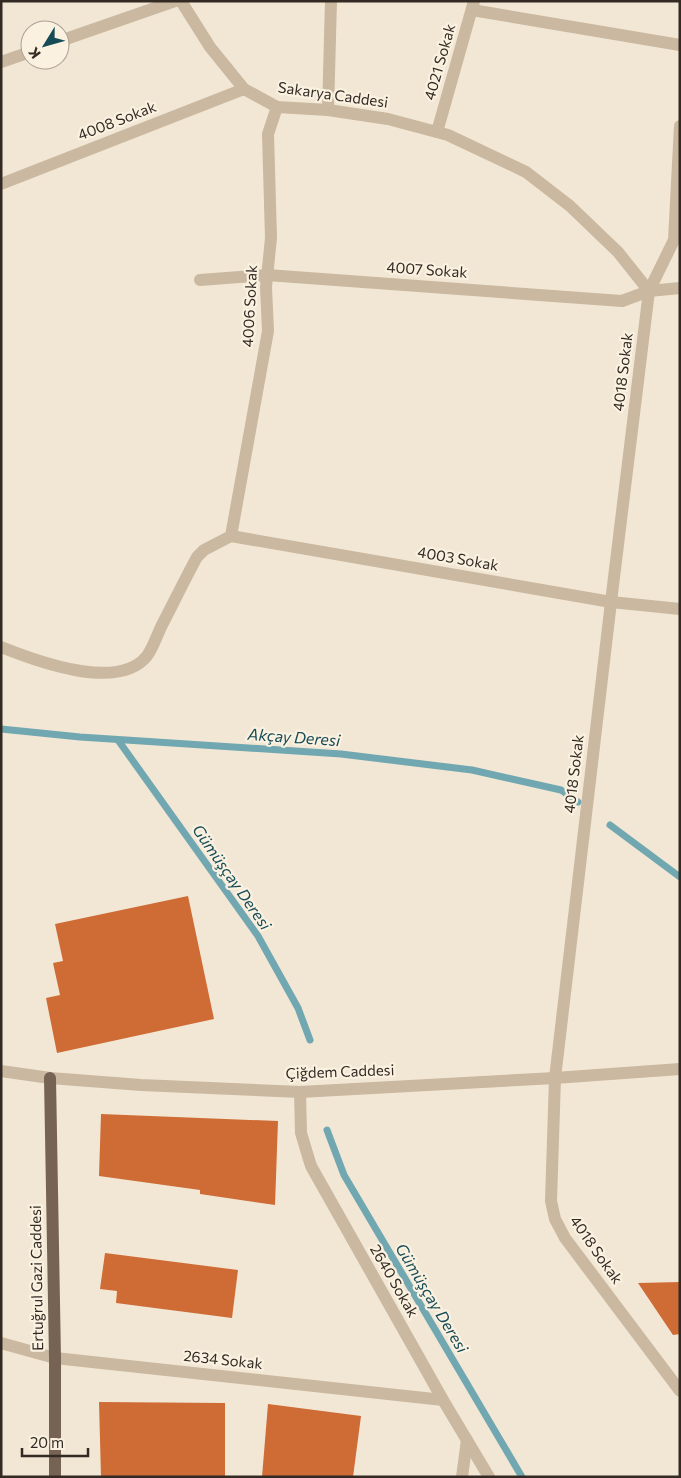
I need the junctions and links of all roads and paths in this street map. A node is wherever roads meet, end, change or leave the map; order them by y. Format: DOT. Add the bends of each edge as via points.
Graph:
graph roads {
  1 [pos="175,1"];
  2 [pos="181,1"];
  3 [pos="331,1"];
  4 [pos="473,6"];
  5 [pos="70,38"];
  6 [pos="680,45"];
  7 [pos="20,55"];
  8 [pos="1,62"];
  9 [pos="244,89"];
  10 [pos="277,107"];
  11 [pos="328,110"];
  12 [pos="679,131"];
  13 [pos="437,132"];
  14 [pos="1,184"];
  15 [pos="268,275"];
  16 [pos="200,280"];
  17 [pos="680,288"];
  18 [pos="649,290"];
  19 [pos="231,536"];
  20 [pos="611,602"];
  21 [pos="680,609"];
  22 [pos="1,648"];
  23 [pos="680,1069"];
  24 [pos="1,1072"];
  25 [pos="50,1078"];
  26 [pos="554,1078"];
  27 [pos="300,1092"];
  28 [pos="1,1344"];
  29 [pos="55,1358"];
  30 [pos="680,1391"];
  31 [pos="443,1400"];
  32 [pos="468,1440"];
  33 [pos="55,1477"];
  34 [pos="462,1477"];
  35 [pos="489,1477"];
  1 -- 5 [label="street"];
  2 -- 9 [label="street, Sakarya Caddesi" via="210,47"];
  3 -- 11 [label="street"];
  4 -- 6 [label="street"];
  4 -- 13 [label="street, 4021 Sokak"];
  7 -- 8 [label="street"];
  9 -- 10 [label="street, Sakarya Caddesi"];
  9 -- 14 [label="street, 4008 Sokak"];
  10 -- 11 [label="street, Sakarya Caddesi"];
  10 -- 15 [label="street, 4006 Sokak" via="268,134 271,238"];
  11 -- 13 [label="street, Sakarya Caddesi" via="388,119"];
  12 -- 18 [label="street, 4018 Sokak" via="674,240"];
  13 -- 18 [label="street, Sakarya Caddesi" via="526,172 570,206 618,252"];
  15 -- 16 [label="street, 4007 Sokak"];
  15 -- 18 [label="street, 4007 Sokak" via="622,301"];
  15 -- 19 [label="street, 4006 Sokak" via="268,331"];
  17 -- 18 [label="street"];
  18 -- 20 [label="street, 4018 Sokak"];
  19 -- 20 [label="street, 4003 Sokak"];
  19 -- 22 [label="street" via="197,556 146,657 131,668 84,672"];
  20 -- 21 [label="street, 4003 Sokak"];
  20 -- 26 [label="street, 4018 Sokak"];
  23 -- 26 [label="street, Çiğdem Caddesi"];
  24 -- 25 [label="street, Çiğdem Caddesi"];
  25 -- 27 [label="street, Çiğdem Caddesi"];
  25 -- 29 [label="main road, Ertuğrul Gazi Caddesi"];
  26 -- 27 [label="street, Çiğdem Caddesi"];
  26 -- 30 [label="street, 4018 Sokak" via="551,1201 555,1219 565,1238"];
  27 -- 31 [label="street, 2640 Sokak" via="301,1133 311,1166"];
  28 -- 29 [label="street, 2634 Sokak"];
  29 -- 31 [label="street, 2634 Sokak"];
  29 -- 33 [label="main road, Ertuğrul Gazi Caddesi"];
  31 -- 32 [label="street, 2640 Sokak"];
  32 -- 34 [label="street"];
  32 -- 35 [label="street, 2640 Sokak"];
}
